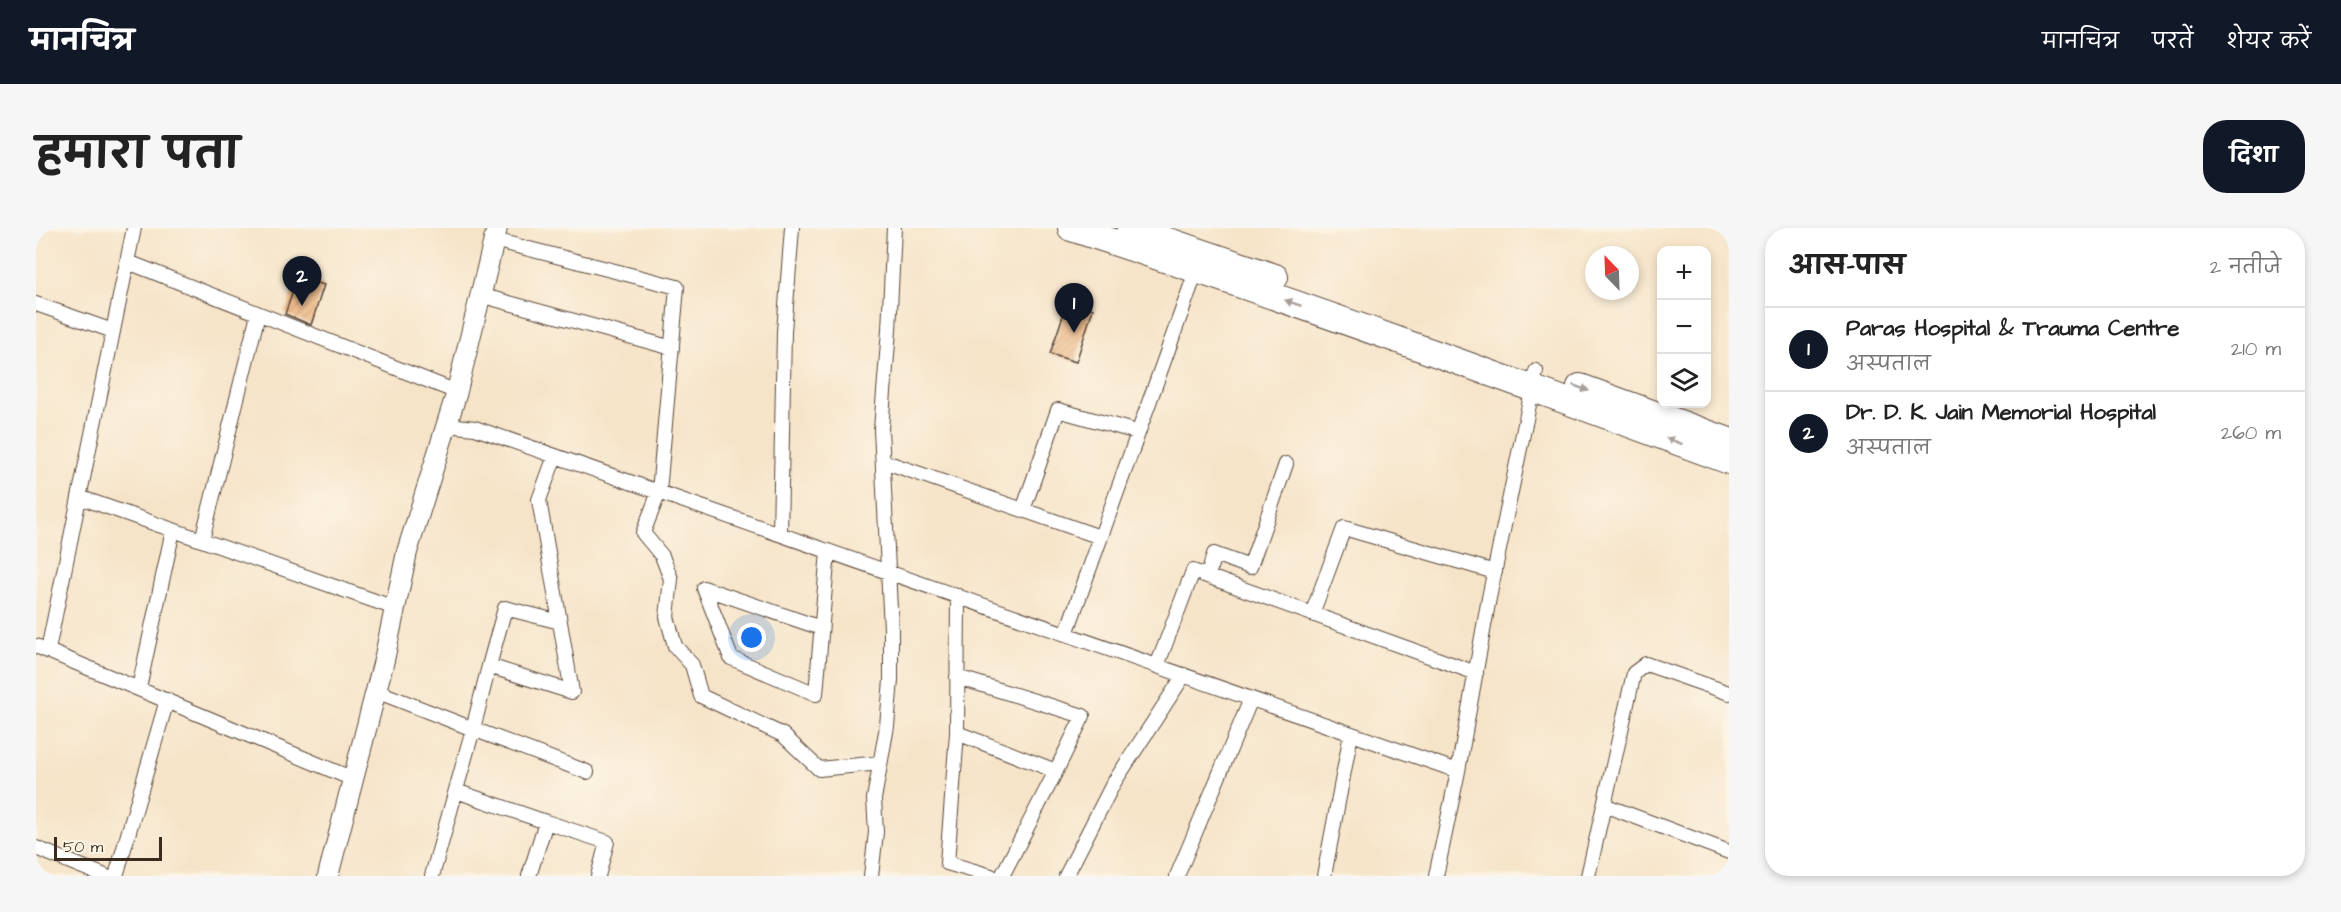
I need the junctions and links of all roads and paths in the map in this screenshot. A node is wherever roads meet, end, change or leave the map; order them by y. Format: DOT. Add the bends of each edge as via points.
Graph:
graph roads {
  1 [pos="134,228"];
  2 [pos="792,228"];
  3 [pos="1071,228"];
  4 [pos="1130,228"];
  5 [pos="890,229"];
  6 [pos="495,234"];
  7 [pos="1200,260"];
  8 [pos="128,262"];
  9 [pos="480,295"];
  10 [pos="36,304"];
  11 [pos="258,314"];
  12 [pos="113,331"];
  13 [pos="672,348"];
  14 [pos="1534,380"];
  15 [pos="457,392"];
  16 [pos="447,425"];
  17 [pos="1137,432"];
  18 [pos="1729,441"];
  19 [pos="555,456"];
  20 [pos="883,461"];
  21 [pos="1729,461"];
  22 [pos="1286,464"];
  23 [pos="659,492"];
  24 [pos="79,497"];
  25 [pos="1023,510"];
  26 [pos="173,530"];
  27 [pos="780,534"];
  28 [pos="1100,537"];
  29 [pos="202,540"];
  30 [pos="828,551"];
  31 [pos="888,572"];
  32 [pos="1495,572"];
  33 [pos="1208,576"];
  34 [pos="958,596"];
  35 [pos="395,608"];
  36 [pos="1312,614"];
  37 [pos="560,622"];
  38 [pos="822,628"];
  39 [pos="1066,634"];
  40 [pos="42,648"];
  41 [pos="489,666"];
  42 [pos="1157,666"];
  43 [pos="1476,673"];
  44 [pos="1184,675"];
  45 [pos="957,677"];
  46 [pos="139,688"];
  47 [pos="376,691"];
  48 [pos="1729,693"];
  49 [pos="1251,699"];
  50 [pos="167,700"];
  51 [pos="473,729"];
  52 [pos="957,733"];
  53 [pos="1352,734"];
  54 [pos="880,763"];
  55 [pos="1056,771"];
  56 [pos="1458,771"];
  57 [pos="587,772"];
  58 [pos="353,779"];
  59 [pos="456,791"];
  60 [pos="1604,805"];
  61 [pos="546,822"];
  62 [pos="36,848"];
  63 [pos="1729,852"];
  64 [pos="105,876"];
  65 [pos="116,876"];
  66 [pos="328,876"];
  67 [pos="432,876"];
  68 [pos="529,876"];
  69 [pos="598,876"];
  70 [pos="871,876"];
  71 [pos="991,876"];
  72 [pos="1002,876"];
  73 [pos="1066,876"];
  74 [pos="1177,876"];
  75 [pos="1324,876"];
  76 [pos="1436,876"];
  77 [pos="1587,876"];
  1 -- 8 [label="street"];
  2 -- 27 [label="street" via="784,332"];
  3 -- 7 [label="highway"];
  4 -- 7 [label="highway"];
  5 -- 20 [label="street"];
  6 -- 9 [label="street"];
  6 -- 13 [label="street" via="677,287"];
  7 -- 14 [label="highway"];
  7 -- 17 [label="street"];
  8 -- 11 [label="street"];
  8 -- 12 [label="street"];
  9 -- 13 [label="street"];
  9 -- 15 [label="street"];
  10 -- 12 [label="street"];
  11 -- 15 [label="street"];
  11 -- 29 [label="street"];
  12 -- 24 [label="street"];
  13 -- 23 [label="street"];
  14 -- 18 [label="highway, one-way"];
  21 -- 14 [label="highway, one-way"];
  14 -- 32 [label="street"];
  15 -- 16 [label="street"];
  16 -- 19 [label="street" via="476,428"];
  16 -- 35 [label="street" via="407,552"];
  17 -- 25 [label="street" via="1058,410"];
  17 -- 28 [label="street"];
  19 -- 23 [label="street"];
  19 -- 37 [label="street" via="539,500"];
  20 -- 25 [label="street"];
  20 -- 31 [label="street"];
  22 -- 33 [label="street" via="1250,567 1214,554"];
  23 -- 27 [label="street"];
  23 -- 54 [label="street" via="643,533 662,556 671,579 667,617 675,646 692,665 701,696 783,735 819,769"];
  24 -- 26 [label="street"];
  24 -- 40 [label="street"];
  25 -- 28 [label="street"];
  26 -- 29 [label="street"];
  26 -- 46 [label="street"];
  27 -- 30 [label="street"];
  28 -- 39 [label="street"];
  29 -- 35 [label="street"];
  30 -- 31 [label="street"];
  30 -- 38 [label="street"];
  31 -- 34 [label="street"];
  31 -- 54 [label="street" via="891,680"];
  32 -- 36 [label="street" via="1344,528"];
  32 -- 43 [label="street"];
  33 -- 36 [label="street"];
  33 -- 42 [label="street" via="1192,571"];
  34 -- 39 [label="street"];
  34 -- 45 [label="street"];
  35 -- 47 [label="street"];
  36 -- 43 [label="street"];
  37 -- 41 [label="street" via="505,608"];
  37 -- 41 [label="street" via="572,692"];
  38 -- 38 [label="street" via="816,694 731,658 705,588"];
  39 -- 42 [label="street"];
  40 -- 46 [label="street"];
  41 -- 51 [label="street"];
  42 -- 44 [label="street"];
  43 -- 56 [label="street"];
  44 -- 49 [label="street"];
  44 -- 73 [label="street" via="1113,784"];
  45 -- 52 [label="street"];
  45 -- 55 [label="street" via="1083,716"];
  46 -- 50 [label="street"];
  47 -- 51 [label="street"];
  47 -- 58 [label="street"];
  48 -- 60 [label="street" via="1646,664 1634,673"];
  49 -- 53 [label="street"];
  49 -- 74 [label="street"];
  50 -- 58 [label="street"];
  50 -- 65 [label="street"];
  51 -- 57 [label="street"];
  51 -- 59 [label="street"];
  52 -- 55 [label="street"];
  52 -- 71 [label="street" via="947,863"];
  53 -- 56 [label="street"];
  53 -- 75 [label="street"];
  54 -- 70 [label="street" via="874,799 876,832"];
  55 -- 72 [label="street"];
  56 -- 76 [label="street"];
  58 -- 66 [label="street"];
  59 -- 61 [label="street"];
  59 -- 67 [label="street"];
  60 -- 63 [label="street"];
  60 -- 77 [label="street"];
  61 -- 68 [label="street"];
  61 -- 69 [label="street" via="607,842"];
  62 -- 64 [label="street"];
}
